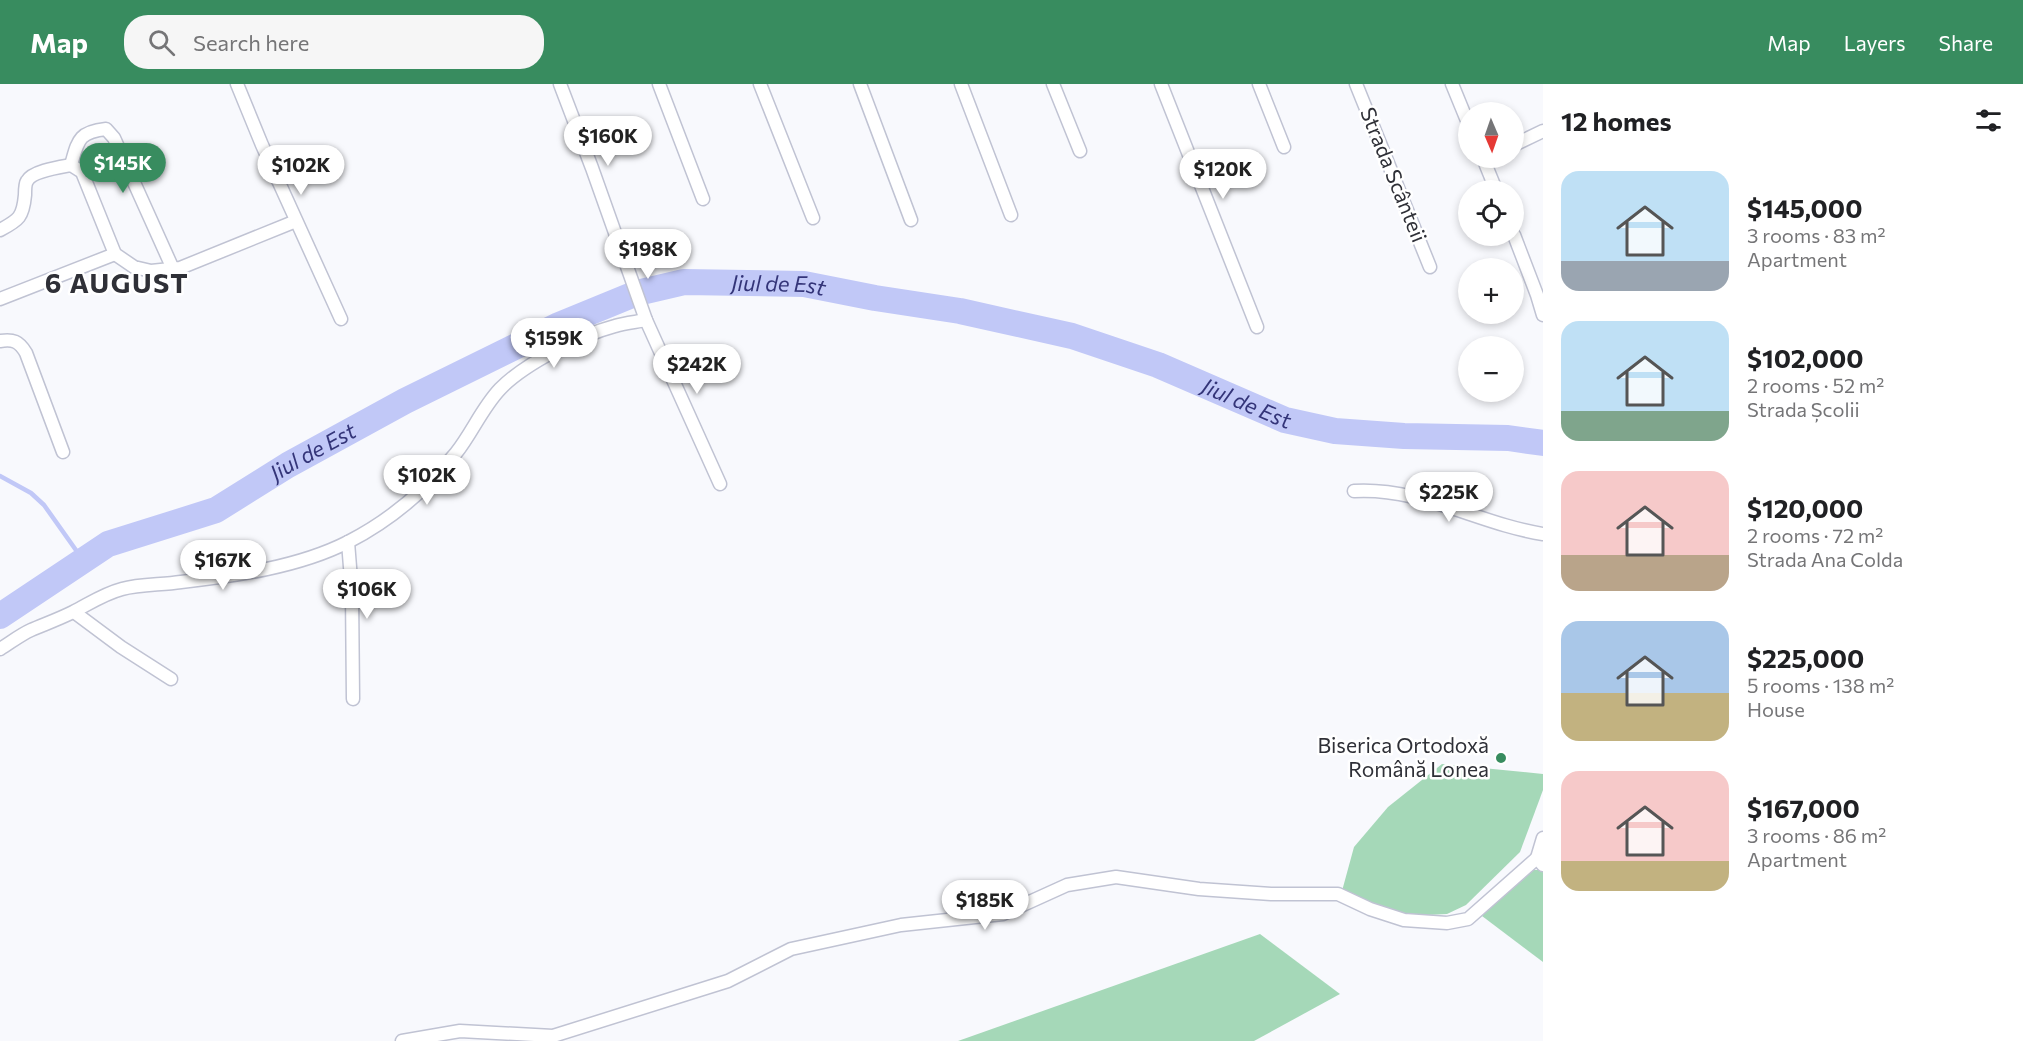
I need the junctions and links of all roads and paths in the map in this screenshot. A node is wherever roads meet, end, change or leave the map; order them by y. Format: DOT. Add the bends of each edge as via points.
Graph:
graph roads {
  1 [pos="237,84"];
  2 [pos="560,84"];
  3 [pos="659,84"];
  4 [pos="760,84"];
  5 [pos="860,84"];
  6 [pos="961,84"];
  7 [pos="1053,84"];
  8 [pos="1161,84"];
  9 [pos="1259,84"];
  10 [pos="1356,84"];
  11 [pos="1452,84"];
  12 [pos="1459,102"];
  13 [pos="1543,131"];
  14 [pos="1524,140"];
  15 [pos="1284,147"];
  16 [pos="1080,151"];
  17 [pos="70,165"];
  18 [pos="703,199"];
  19 [pos="1011,214"];
  20 [pos="813,218"];
  21 [pos="296,220"];
  22 [pos="911,220"];
  23 [pos="0,230"];
  24 [pos="1518,246"];
  25 [pos="115,254"];
  26 [pos="1430,267"];
  27 [pos="173,269"];
  28 [pos="0,299"];
  29 [pos="644,315"];
  30 [pos="1543,315"];
  31 [pos="341,319"];
  32 [pos="1257,327"];
  33 [pos="0,341"];
  34 [pos="63,452"];
  35 [pos="720,484"];
  36 [pos="1354,491"];
  37 [pos="1543,534"];
  38 [pos="348,542"];
  39 [pos="74,612"];
  40 [pos="0,649"];
  41 [pos="171,679"];
  42 [pos="353,699"];
  43 [pos="1543,838"];
  44 [pos="1540,862"];
  45 [pos="552,1039"];
  46 [pos="402,1041"];
  1 -- 21 [label="street"];
  2 -- 29 [label="street"];
  3 -- 18 [label="street"];
  4 -- 20 [label="street"];
  5 -- 22 [label="street"];
  6 -- 19 [label="street"];
  7 -- 16 [label="street"];
  8 -- 32 [label="street"];
  9 -- 15 [label="street"];
  10 -- 26 [label="street, Strada Scânteii"];
  11 -- 12 [label="street"];
  13 -- 14 [label="street"];
  17 -- 23 [label="street" via="31,177 27,181 23,212"];
  17 -- 25 [label="street" via="82,172"];
  17 -- 27 [label="street" via="78,141 86,133 110,131"];
  21 -- 27 [label="street"];
  21 -- 31 [label="street"];
  24 -- 30 [label="street"];
  25 -- 27 [label="street" via="134,267 151,271"];
  25 -- 28 [label="street"];
  29 -- 35 [label="street"];
  29 -- 38 [label="street" via="577,341 516,376 489,402 432,482 395,513"];
  33 -- 34 [label="street" via="14,340 26,353"];
  36 -- 37 [label="street" via="1415,496 1516,530"];
  38 -- 39 [label="street" via="259,571 123,588"];
  38 -- 42 [label="street"];
  39 -- 40 [label="street" via="31,630"];
  39 -- 41 [label="street"];
  43 -- 44 [label="street"];
  44 -- 45 [label="street" via="1468,919 1447,923 1404,920 1325,892 1271,894 1116,877 1067,885 1002,914 901,925 791,949 728,981"];
  45 -- 46 [label="street" via="460,1032"];
}
